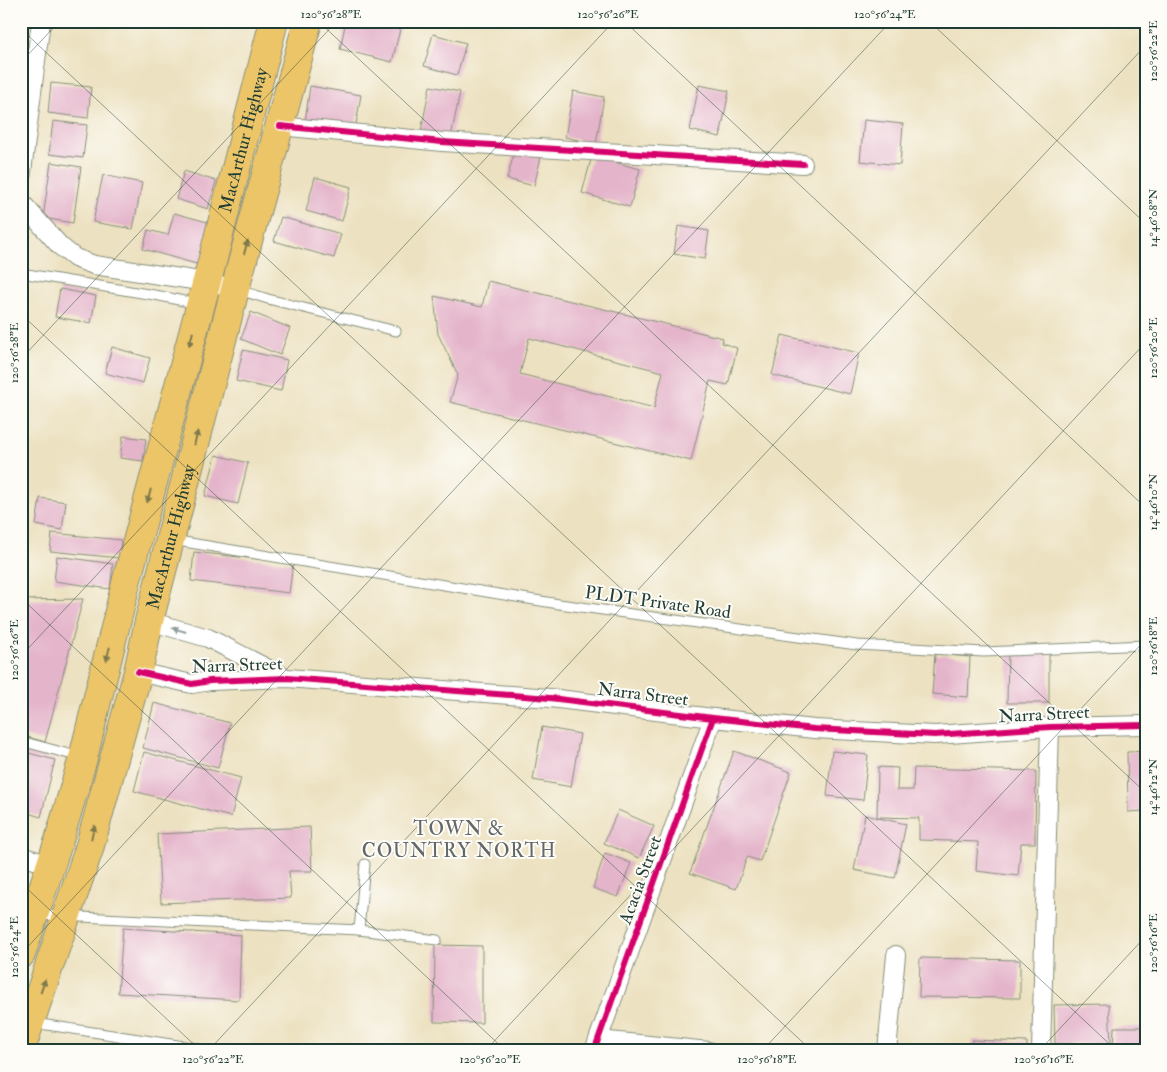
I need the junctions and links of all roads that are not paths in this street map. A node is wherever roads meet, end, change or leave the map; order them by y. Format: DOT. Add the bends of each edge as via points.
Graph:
graph roads {
  1 [pos="40,21"];
  2 [pos="274,21"];
  3 [pos="308,21"];
  4 [pos="26,94"];
  5 [pos="280,126"];
  6 [pos="803,164"];
  7 [pos="21,179"];
  8 [pos="21,202"];
  9 [pos="21,273"];
  10 [pos="235,289"];
  11 [pos="203,293"];
  12 [pos="396,331"];
  13 [pos="170,540"];
  14 [pos="149,621"];
  15 [pos="1146,645"];
  16 [pos="138,672"];
  17 [pos="287,678"];
  18 [pos="713,718"];
  19 [pos="1146,725"];
  20 [pos="1050,728"];
  21 [pos="21,740"];
  22 [pos="83,758"];
  23 [pos="21,856"];
  24 [pos="365,864"];
  25 [pos="51,865"];
  26 [pos="31,915"];
  27 [pos="66,917"];
  28 [pos="359,930"];
  29 [pos="437,940"];
  30 [pos="21,954"];
  31 [pos="896,954"];
  32 [pos="30,1022"];
  33 [pos="597,1045"];
  34 [pos="196,1048"];
  35 [pos="21,1049"];
  36 [pos="709,1051"];
  37 [pos="887,1051"];
  38 [pos="1041,1051"];
  1 -- 4 [label="street"];
  2 -- 11 [label="highway, MacArthur Highway"];
  3 -- 5 [label="highway, MacArthur Highway"];
  4 -- 7 [label="street"];
  5 -- 6 [label="street" via="442,142"];
  10 -- 5 [label="highway, MacArthur Highway, one-way"];
  8 -- 11 [label="street" via="75,258"];
  9 -- 11 [label="lane" via="160,296"];
  10 -- 11 [label="street"];
  10 -- 12 [label="lane"];
  13 -- 10 [label="highway, MacArthur Highway, one-way"];
  11 -- 22 [label="highway, MacArthur Highway, one-way"];
  13 -- 14 [label="highway, MacArthur Highway"];
  13 -- 15 [label="lane, PLDT Private Road" via="550,603 857,645 984,652"];
  14 -- 16 [label="highway, MacArthur Highway"];
  17 -- 14 [label="street, Narra Street, one-way" via="208,638"];
  16 -- 17 [label="street, Narra Street" via="192,684"];
  27 -- 16 [label="highway, MacArthur Highway, one-way"];
  17 -- 18 [label="street, Narra Street" via="550,698"];
  18 -- 20 [label="street, Narra Street" via="814,729 935,736"];
  18 -- 33 [label="street, Acacia Street"];
  19 -- 20 [label="street, Narra Street"];
  20 -- 38 [label="street"];
  21 -- 22 [label="lane"];
  22 -- 25 [label="highway, MacArthur Highway"];
  23 -- 25 [label="street"];
  24 -- 28 [label="lane"];
  25 -- 26 [label="highway, MacArthur Highway"];
  26 -- 27 [label="lane"];
  26 -- 30 [label="highway, MacArthur Highway"];
  27 -- 28 [label="lane"];
  32 -- 27 [label="highway, MacArthur Highway, one-way"];
  28 -- 29 [label="lane"];
  31 -- 37 [label="street"];
  32 -- 34 [label="lane"];
  32 -- 35 [label="highway, MacArthur Highway"];
  33 -- 36 [label="street"];
}
